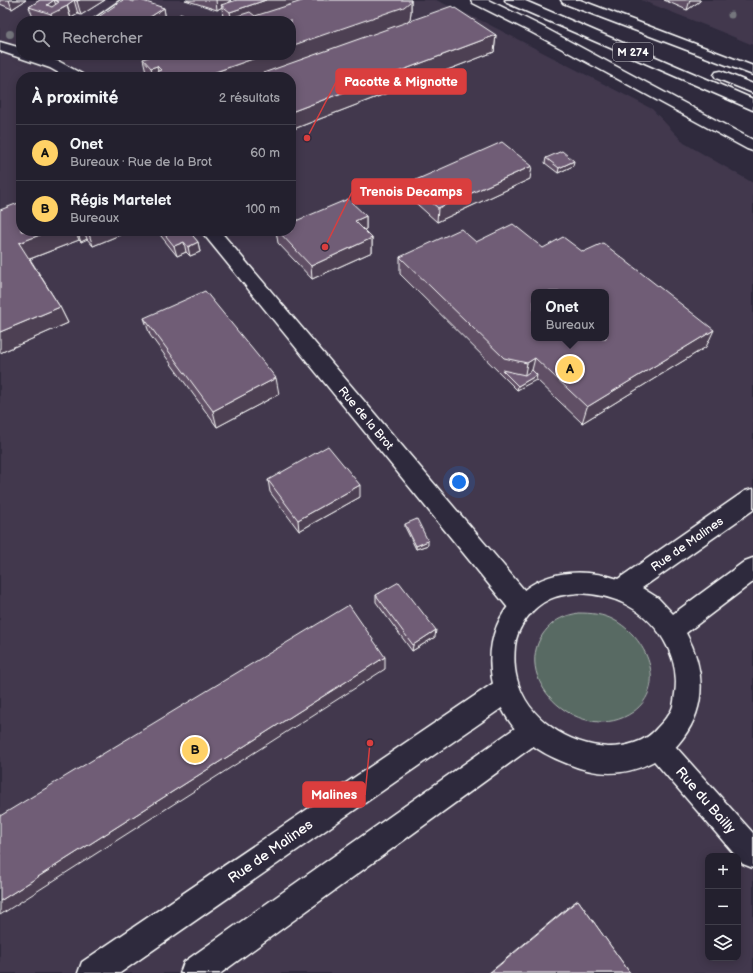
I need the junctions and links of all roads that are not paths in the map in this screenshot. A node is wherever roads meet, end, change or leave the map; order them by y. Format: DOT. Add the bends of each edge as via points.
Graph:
graph roads {
  1 [pos="126,0"];
  2 [pos="478,0"];
  3 [pos="512,0"];
  4 [pos="561,1"];
  5 [pos="102,16"];
  6 [pos="0,46"];
  7 [pos="16,51"];
  8 [pos="45,60"];
  9 [pos="688,60"];
  10 [pos="709,70"];
  11 [pos="753,71"];
  12 [pos="70,72"];
  13 [pos="753,88"];
  14 [pos="753,105"];
  15 [pos="753,146"];
  16 [pos="214,236"];
  17 [pos="753,498"];
  18 [pos="753,568"];
  19 [pos="621,590"];
  20 [pos="522,606"];
  21 [pos="672,629"];
  22 [pos="507,689"];
  23 [pos="534,730"];
  24 [pos="658,746"];
  25 [pos="753,854"];
  26 [pos="93,973"];
  27 [pos="195,973"];
  1 -- 5 [label="lane"];
  2 -- 15 [label="main road"];
  3 -- 14 [label="main road, M 274"];
  4 -- 9 [label="main road, M 274"];
  4 -- 11 [label="main road"];
  6 -- 7 [label="main road"];
  8 -- 12 [label="main road"];
  10 -- 13 [label="main road"];
  16 -- 20 [label="main road, Rue de la Brot"];
  17 -- 19 [label="main road, Rue de Malines"];
  18 -- 21 [label="main road"];
  19 -- 20 [label="main road" via="579,582 558,585 539,593"];
  19 -- 21 [label="main road" via="649,606"];
  20 -- 22 [label="main road" via="509,623 502,643 501,666"];
  21 -- 24 [label="main road" via="684,653 690,679 687,705 676,728"];
  22 -- 23 [label="main road" via="518,711"];
  22 -- 26 [label="main road, Rue de Malines"];
  23 -- 24 [label="main road" via="563,750 596,760 630,758"];
  23 -- 27 [label="main road"];
  24 -- 25 [label="main road, Rue du Bailly"];
}
